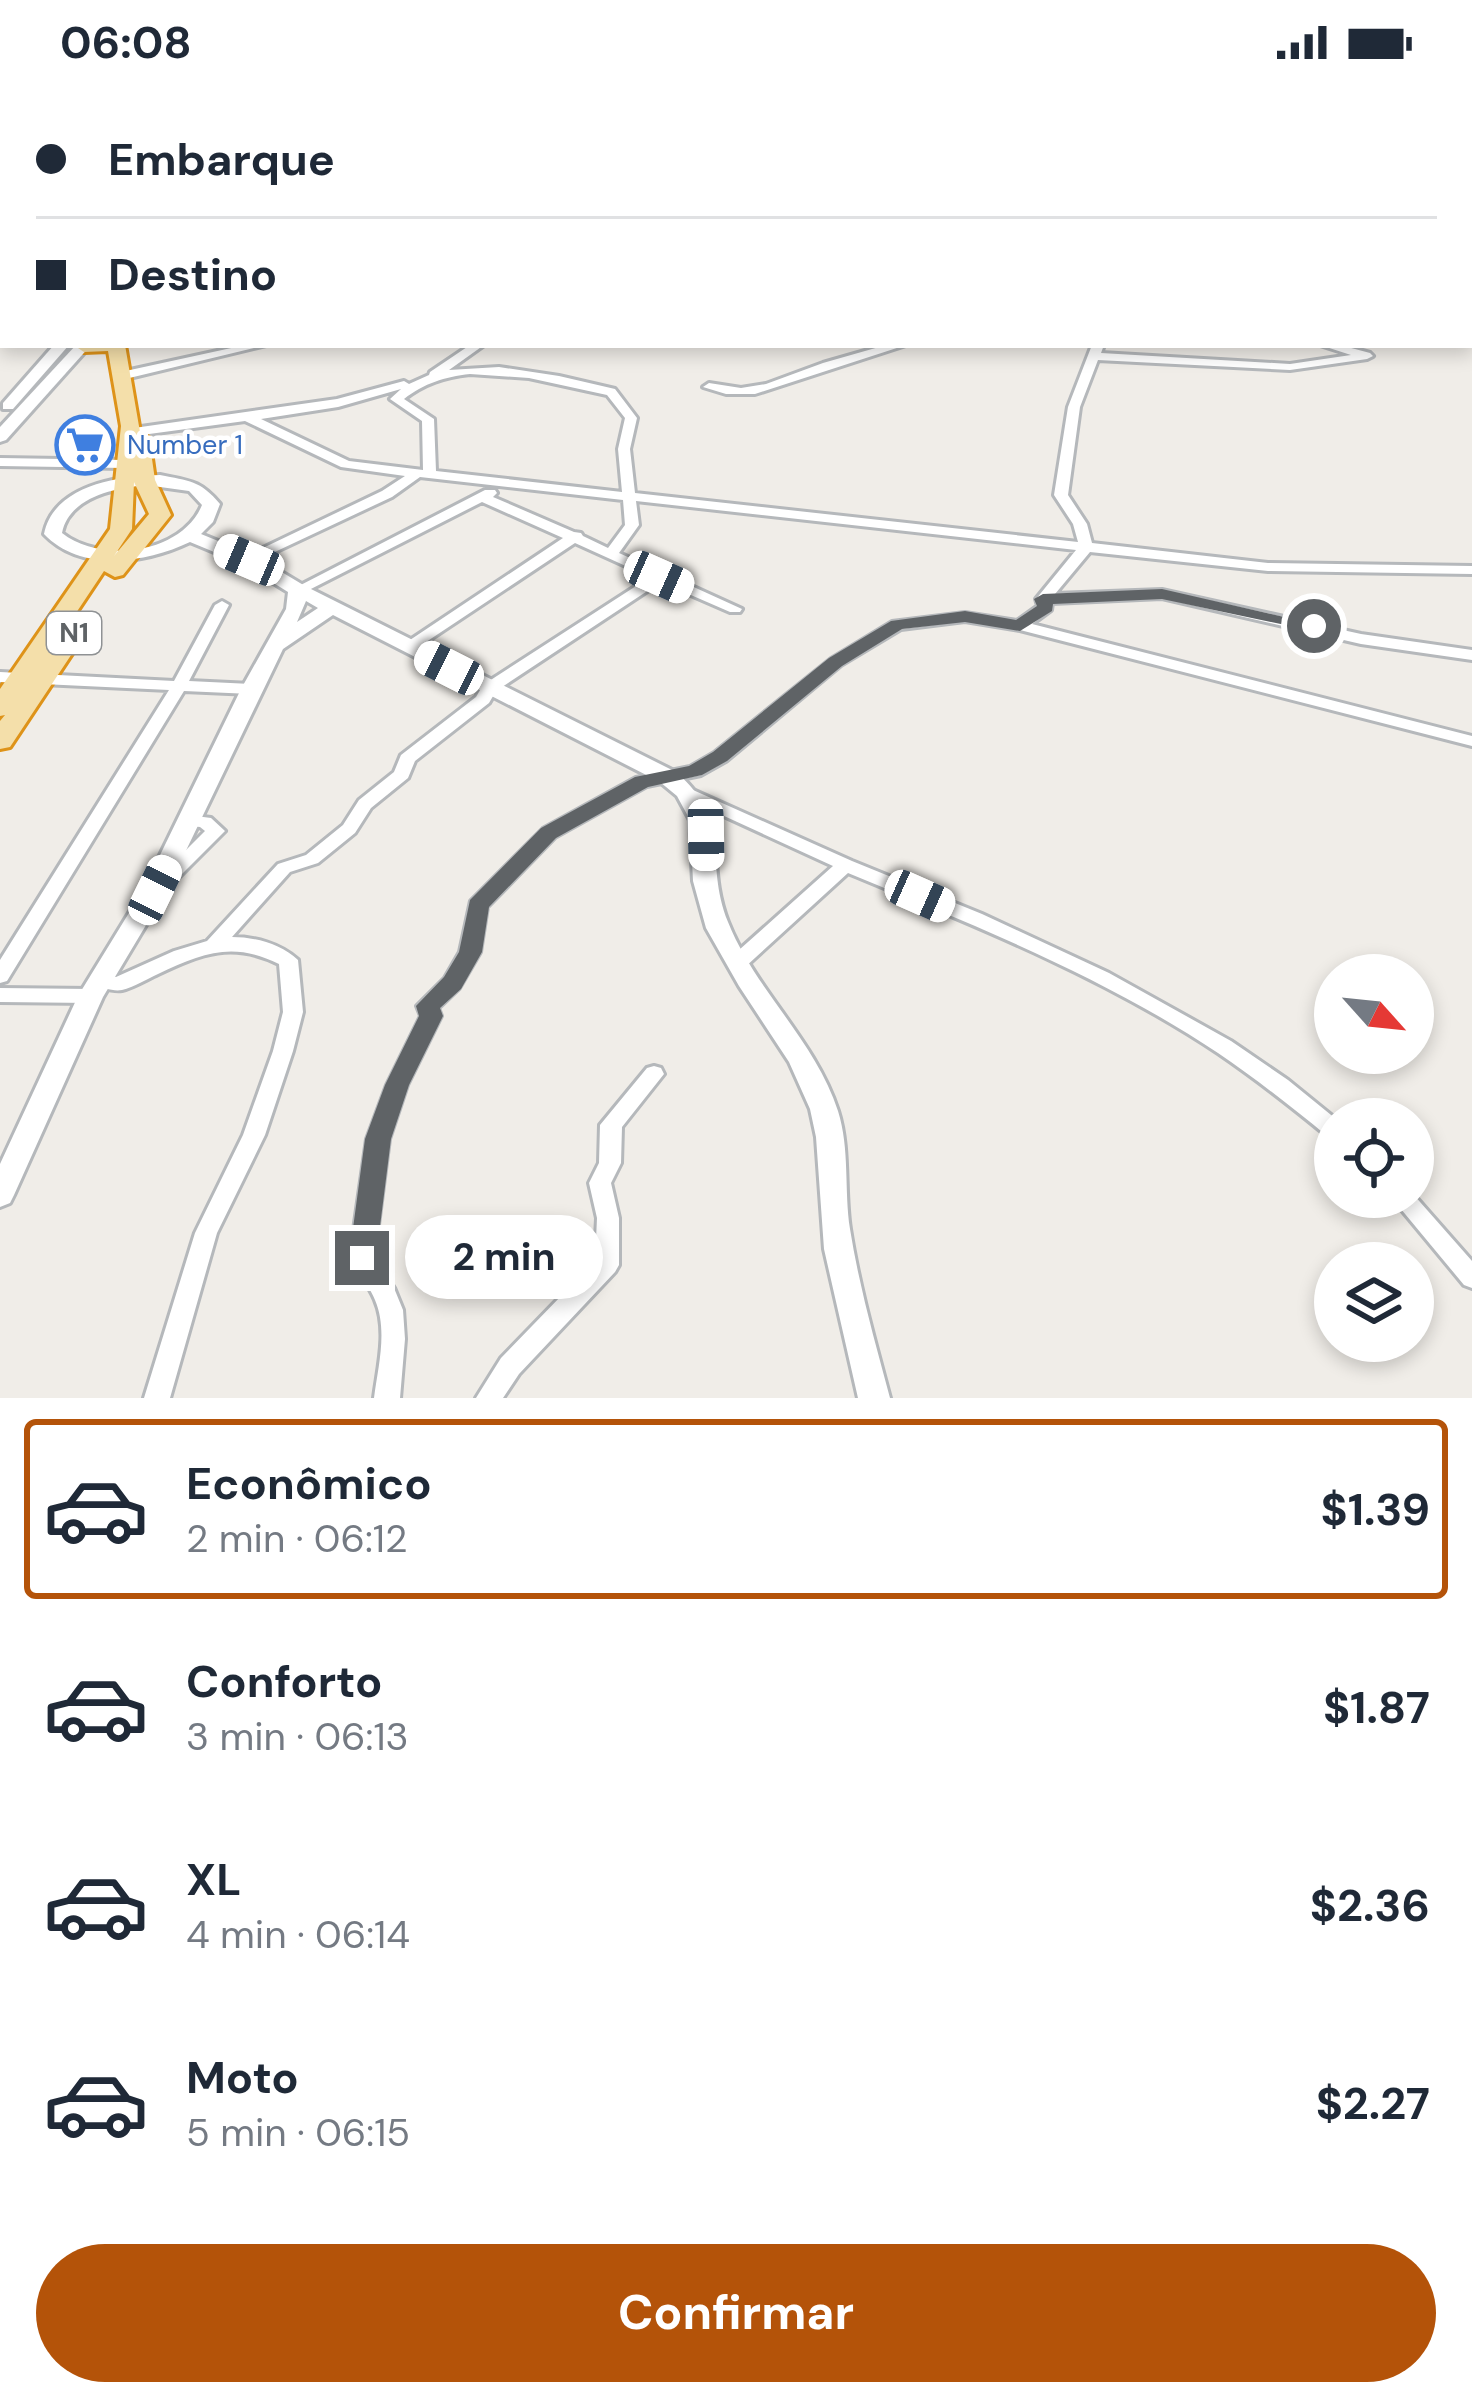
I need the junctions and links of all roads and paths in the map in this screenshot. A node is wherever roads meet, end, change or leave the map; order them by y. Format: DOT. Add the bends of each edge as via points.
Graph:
graph roads {
  1 [pos="60,348"];
  2 [pos="81,348"];
  3 [pos="116,348"];
  4 [pos="247,348"];
  5 [pos="473,348"];
  6 [pos="889,348"];
  7 [pos="1214,348"];
  8 [pos="1337,348"];
  9 [pos="1095,351"];
  10 [pos="1207,363"];
  11 [pos="121,376"];
  12 [pos="709,387"];
  13 [pos="247,417"];
  14 [pos="1,430"];
  15 [pos="132,430"];
  16 [pos="0,462"];
  17 [pos="424,474"];
  18 [pos="130,476"];
  19 [pos="508,483"];
  20 [pos="482,497"];
  21 [pos="628,497"];
  22 [pos="155,518"];
  23 [pos="189,536"];
  24 [pos="576,536"];
  25 [pos="119,537"];
  26 [pos="1086,547"];
  27 [pos="611,554"];
  28 [pos="249,560"];
  29 [pos="1472,570"];
  30 [pos="659,577"];
  31 [pos="298,590"];
  32 [pos="1043,599"];
  33 [pos="222,605"];
  34 [pos="332,607"];
  35 [pos="735,609"];
  36 [pos="1020,626"];
  37 [pos="275,645"];
  38 [pos="409,647"];
  39 [pos="1472,656"];
  40 [pos="22,678"];
  41 [pos="178,686"];
  42 [pos="488,688"];
  43 [pos="251,689"];
  44 [pos="0,708"];
  45 [pos="1472,741"];
  46 [pos="0,742"];
  47 [pos="668,777"];
  48 [pos="692,795"];
  49 [pos="846,865"];
  50 [pos="214,945"];
  51 [pos="737,963"];
  52 [pos="0,976"];
  53 [pos="96,988"];
  54 [pos="0,995"];
  55 [pos="653,1074"];
  56 [pos="1314,1111"];
  57 [pos="0,1195"];
  58 [pos="1420,1218"];
  59 [pos="1472,1277"];
  60 [pos="157,1398"];
  61 [pos="387,1398"];
  62 [pos="489,1398"];
  63 [pos="874,1398"];
  1 -- 14 [label="street"];
  2 -- 14 [label="street"];
  3 -- 11 [label="highway"];
  4 -- 11 [label="street"];
  5 -- 13 [label="street" via="435,373 367,397"];
  6 -- 12 [label="street" via="764,391"];
  7 -- 10 [label="street"];
  8 -- 10 [label="street" via="1367,356 1290,367"];
  9 -- 10 [label="street"];
  9 -- 26 [label="street" via="1074,407 1061,496"];
  11 -- 15 [label="highway"];
  13 -- 15 [label="street"];
  13 -- 17 [label="street" via="346,464"];
  15 -- 18 [label="highway"];
  16 -- 18 [label="street"];
  17 -- 19 [label="street"];
  17 -- 21 [label="street" via="428,419 396,396 450,374 528,374 618,395 631,418"];
  17 -- 28 [label="street"];
  18 -- 22 [label="highway"];
  18 -- 23 [label="street" via="179,482 206,495 210,514"];
  18 -- 25 [label="highway"];
  18 -- 25 [label="street" via="73,501 52,526 68,548"];
  19 -- 20 [label="street"];
  19 -- 21 [label="street"];
  20 -- 24 [label="street"];
  20 -- 31 [label="street"];
  21 -- 26 [label="street"];
  21 -- 27 [label="street" via="632,525"];
  22 -- 25 [label="highway, N1"];
  22 -- 25 [label="highway"];
  23 -- 25 [label="street"];
  23 -- 28 [label="street"];
  24 -- 27 [label="street"];
  24 -- 38 [label="street"];
  25 -- 40 [label="highway, N1"];
  26 -- 29 [label="street" via="1293,569"];
  26 -- 32 [label="street"];
  27 -- 30 [label="street"];
  28 -- 31 [label="street"];
  30 -- 35 [label="street"];
  30 -- 42 [label="street"];
  31 -- 34 [label="street"];
  31 -- 37 [label="street"];
  32 -- 36 [label="street" via="1046,608"];
  32 -- 39 [label="street" via="1162,594"];
  33 -- 41 [label="street"];
  34 -- 37 [label="street"];
  34 -- 38 [label="street"];
  36 -- 45 [label="street"];
  36 -- 47 [label="street" via="965,616 897,625 836,662 720,757"];
  37 -- 43 [label="street"];
  38 -- 42 [label="street"];
  40 -- 41 [label="street"];
  40 -- 44 [label="highway, N1"];
  40 -- 46 [label="highway, N1"];
  41 -- 43 [label="street"];
  41 -- 52 [label="street"];
  42 -- 47 [label="street"];
  42 -- 50 [label="street" via="484,700 407,759 349,829 312,859 284,868"];
  43 -- 53 [label="street" via="155,890"];
  47 -- 48 [label="street"];
  47 -- 61 [label="street" via="642,782 549,833 478,905 470,952 428,1006 431,1016 378,1139 362,1258 398,1325"];
  48 -- 49 [label="street"];
  48 -- 51 [label="street" via="706,835 707,898"];
  49 -- 51 [label="street"];
  49 -- 56 [label="street" via="1148,998"];
  50 -- 53 [label="street"];
  50 -- 60 [label="street" via="249,943 288,960 293,1012 254,1135 206,1233"];
  51 -- 63 [label="street" via="825,1112 835,1228"];
  53 -- 54 [label="street"];
  53 -- 57 [label="street"];
  55 -- 62 [label="street" via="611,1125 610,1163 600,1183 607,1265"];
  58 -- 59 [label="street"];
}
